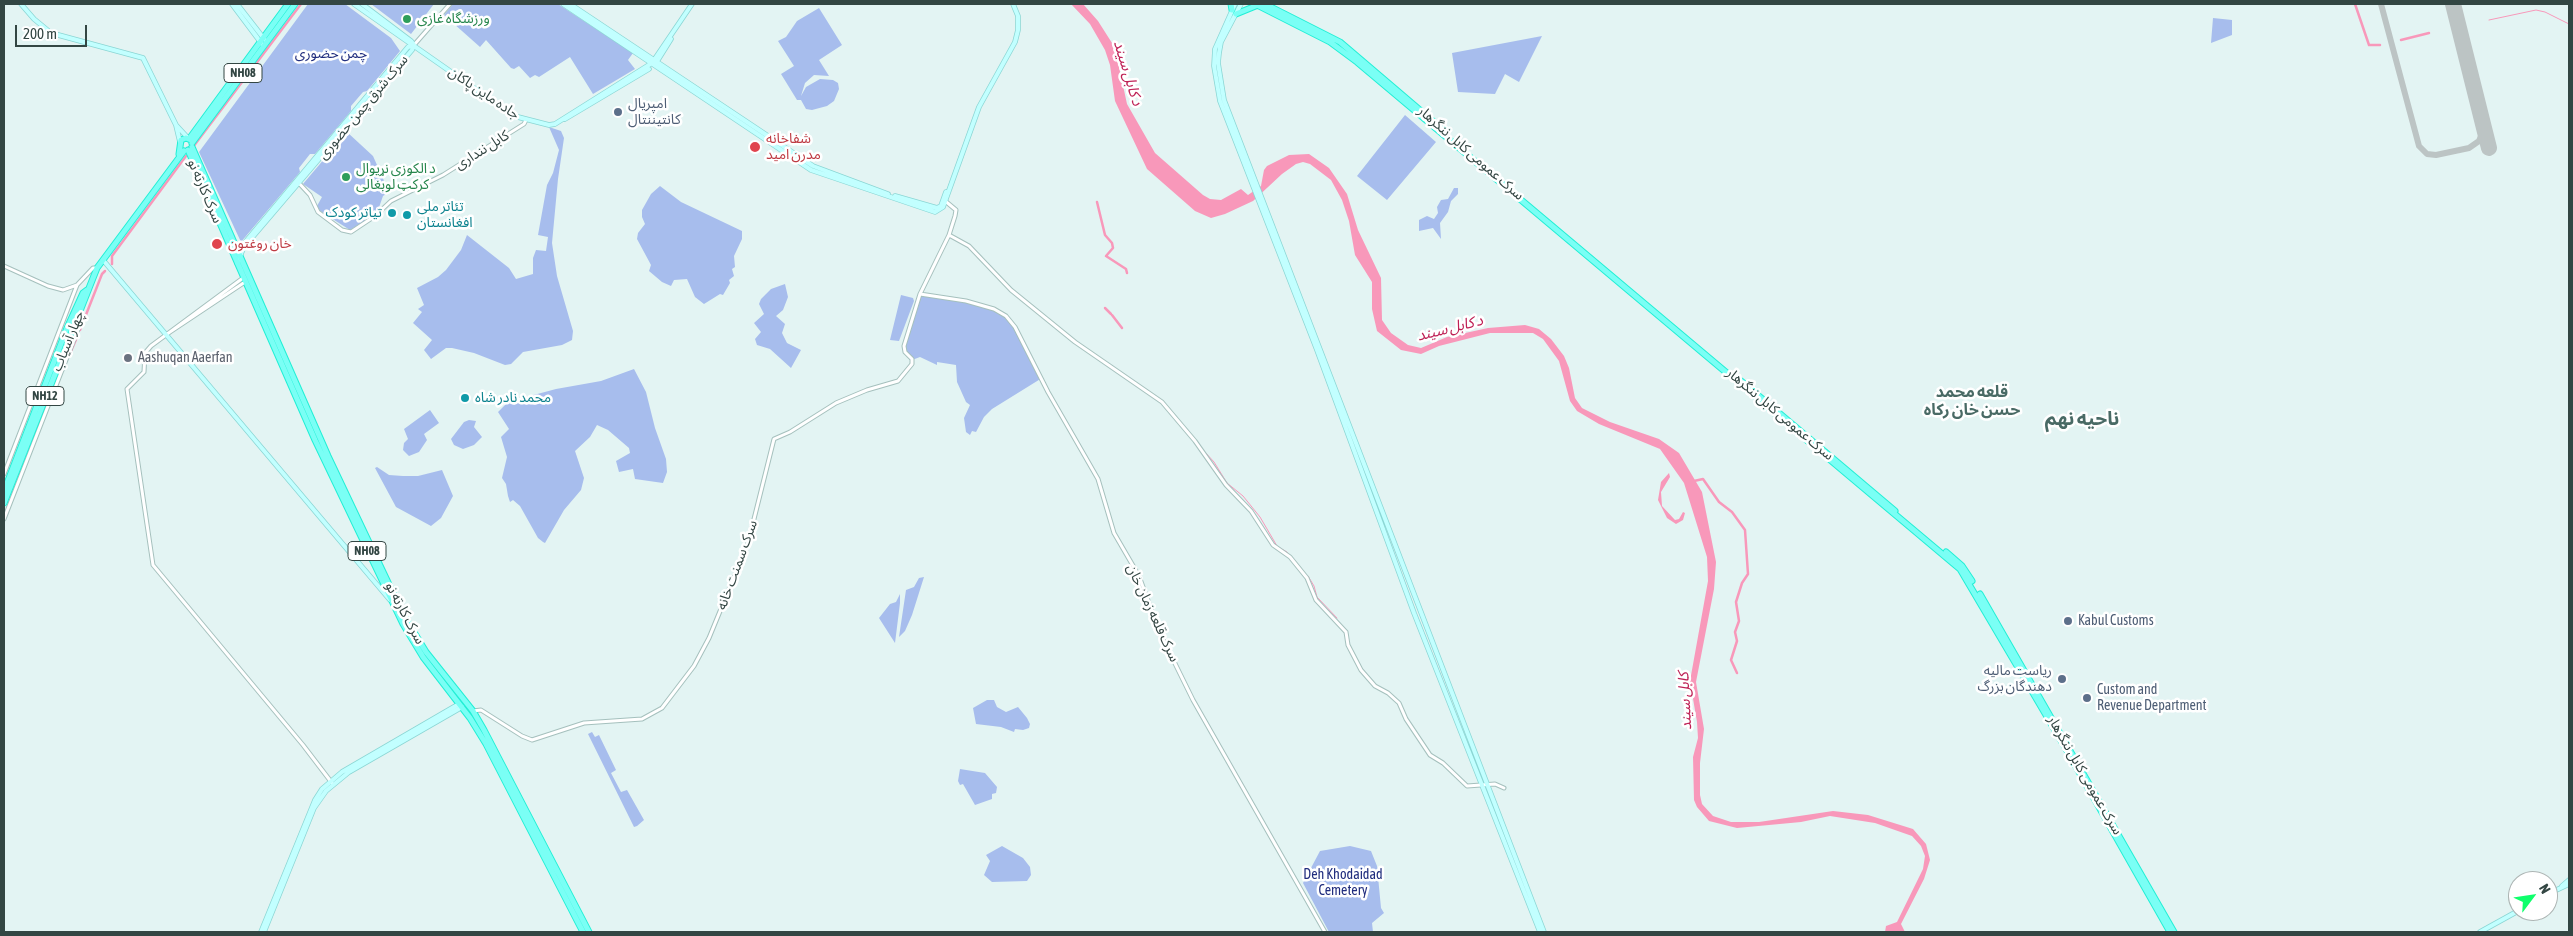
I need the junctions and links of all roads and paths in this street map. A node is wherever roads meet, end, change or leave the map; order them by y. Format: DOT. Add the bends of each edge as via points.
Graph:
graph roads {
  1 [pos="21,4"];
  2 [pos="232,4"];
  3 [pos="237,4"];
  4 [pos="288,4"];
  5 [pos="295,4"];
  6 [pos="354,4"];
  7 [pos="362,4"];
  8 [pos="450,4"];
  9 [pos="563,4"];
  10 [pos="570,4"];
  11 [pos="693,4"];
  12 [pos="1011,4"];
  13 [pos="1231,4"];
  14 [pos="1235,4"];
  15 [pos="1241,4"];
  16 [pos="1265,4"];
  17 [pos="1257,5"];
  18 [pos="1234,12"];
  19 [pos="263,42"];
  20 [pos="414,45"];
  21 [pos="654,63"];
  22 [pos="526,120"];
  23 [pos="176,126"];
  24 [pos="187,145"];
  25 [pos="1252,177"];
  26 [pos="298,182"];
  27 [pos="944,200"];
  28 [pos="949,235"];
  29 [pos="237,257"];
  30 [pos="103,260"];
  31 [pos="4,266"];
  32 [pos="98,268"];
  33 [pos="244,280"];
  34 [pos="77,285"];
  35 [pos="88,290"];
  36 [pos="920,294"];
  37 [pos="78,313"];
  38 [pos="167,334"];
  39 [pos="38,409"];
  40 [pos="4,474"];
  41 [pos="4,491"];
  42 [pos="4,504"];
  43 [pos="4,518"];
  44 [pos="387,586"];
  45 [pos="393,604"];
  46 [pos="461,705"];
  47 [pos="473,711"];
  48 [pos="489,743"];
  49 [pos="499,767"];
  50 [pos="331,782"];
  51 [pos="1484,784"];
  52 [pos="1504,788"];
  53 [pos="2569,880"];
  54 [pos="2569,884"];
  55 [pos="562,885"];
  56 [pos="2562,886"];
  57 [pos="2558,888"];
  58 [pos="2508,917"];
  59 [pos="588,931"];
  60 [pos="262,932"];
  61 [pos="1325,932"];
  62 [pos="1540,932"];
  63 [pos="1544,932"];
  64 [pos="2170,932"];
  65 [pos="2174,932"];
  66 [pos="2480,932"];
  1 -- 23 [label="main road" via="51,32 140,56"];
  2 -- 19 [label="main road"];
  3 -- 19 [label="main road"];
  4 -- 19 [label="highway, NH08"];
  5 -- 19 [label="highway, NH08"];
  6 -- 20 [label="main road"];
  7 -- 20 [label="main road"];
  8 -- 20 [label="street"];
  9 -- 21 [label="main road"];
  10 -- 21 [label="main road"];
  11 -- 21 [label="main road"];
  12 -- 27 [label="main road" via="1016,18 1013,42 976,109"];
  13 -- 18 [label="highway"];
  14 -- 18 [label="main road"];
  15 -- 18 [label="main road"];
  16 -- 65 [label="highway, سرک عمومی کابل ننگرهار" via="1316,29 1349,50 1962,566"];
  17 -- 18 [label="highway"];
  17 -- 64 [label="highway, سرک عمومی کابل ننگرهار" via="1330,42 1960,569"];
  18 -- 25 [label="main road" via="1221,42 1218,63 1224,100"];
  19 -- 24 [label="highway, NH08"];
  20 -- 22 [label="main road, جاده ماین پاکان" via="500,107"];
  20 -- 26 [label="main road, سرک شرق چمن حضوری" via="408,47"];
  21 -- 22 [label="main road, جاده ماین پاکان" via="559,122 549,125"];
  21 -- 27 [label="main road" via="813,166 931,207 937,208"];
  22 -- 26 [label="street, کابل ننداری" via="443,175 391,201 351,232 342,230 318,212 310,195"];
  23 -- 24 [label="main road"];
  23 -- 24 [label="main road"];
  24 -- 29 [label="highway, سرک کارته نو / NH08"];
  24 -- 29 [label="highway, سرک کارته نو / NH08"];
  24 -- 30 [label="highway, NH12"];
  25 -- 51 [label="main road" via="1262,195"];
  25 -- 51 [label="main road" via="1257,198 1414,613"];
  26 -- 29 [label="main road, سرک شرق چمن حضوری"];
  27 -- 28 [label="street" via="956,210"];
  28 -- 36 [label="street"];
  28 -- 51 [label="street" via="969,246 1011,290 1075,342 1162,402 1226,485 1251,511 1273,545 1290,557 1307,578 1316,600 1346,632 1348,645 1361,670 1375,686 1400,703 1406,719 1430,754 1467,786"];
  29 -- 33 [label="highway, سرک کارته نو / NH08"];
  29 -- 44 [label="highway, سرک کارته نو / NH08"];
  30 -- 32 [label="highway, NH12"];
  30 -- 38 [label="main road"];
  31 -- 34 [label="street" via="57,289"];
  32 -- 34 [label="street" via="93,268"];
  32 -- 35 [label="highway, چهار آسیاب / NH12"];
  33 -- 38 [label="street"];
  33 -- 44 [label="highway, سرک کارته نو / NH08" via="319,449"];
  34 -- 40 [label="street"];
  35 -- 37 [label="highway, چهار آسیاب / NH12"];
  35 -- 39 [label="highway, چهار آسیاب / NH12" via="83,293 67,328"];
  36 -- 47 [label="street, سرک سمنت خانه" via="904,346 912,364 898,381 836,402 773,440 748,543 709,638 694,666 662,708 642,719 584,723 532,740 480,710"];
  36 -- 61 [label="street, سرک قلعه زمان خان" via="994,309 1016,327 1048,392 1098,479 1114,533 1139,576 1160,633 1196,706"];
  37 -- 39 [label="highway, چهار آسیاب / NH12"];
  37 -- 43 [label="street" via="78,329"];
  38 -- 45 [label="main road"];
  38 -- 50 [label="street" via="145,354 144,372 126,391 153,565"];
  39 -- 41 [label="highway, چهار آسیاب / NH12"];
  39 -- 42 [label="highway, چهار آسیاب / NH12"];
  44 -- 45 [label="highway, سرک کارته نو / NH08"];
  44 -- 47 [label="highway, سرک کارته نو / NH08" via="426,652"];
  45 -- 46 [label="highway, سرک کارته نو / NH08" via="410,638"];
  46 -- 48 [label="highway, سرک کارته نو / NH08"];
  46 -- 50 [label="main road"];
  47 -- 48 [label="highway, سرک کارته نو / NH08"];
  48 -- 49 [label="highway, سرک کارته نو / NH08"];
  49 -- 55 [label="highway, سرک کارته نو / NH08"];
  49 -- 55 [label="highway, سرک کارته نو / NH08" via="551,873"];
  50 -- 60 [label="main road" via="315,800"];
  51 -- 52 [label="street" via="1499,784"];
  51 -- 62 [label="main road"];
  51 -- 63 [label="main road"];
  53 -- 56 [label="main road"];
  54 -- 56 [label="main road"];
  55 -- 59 [label="highway, سرک کارته نو / NH08"];
  56 -- 57 [label="main road"];
  58 -- 66 [label="main road"];
}
